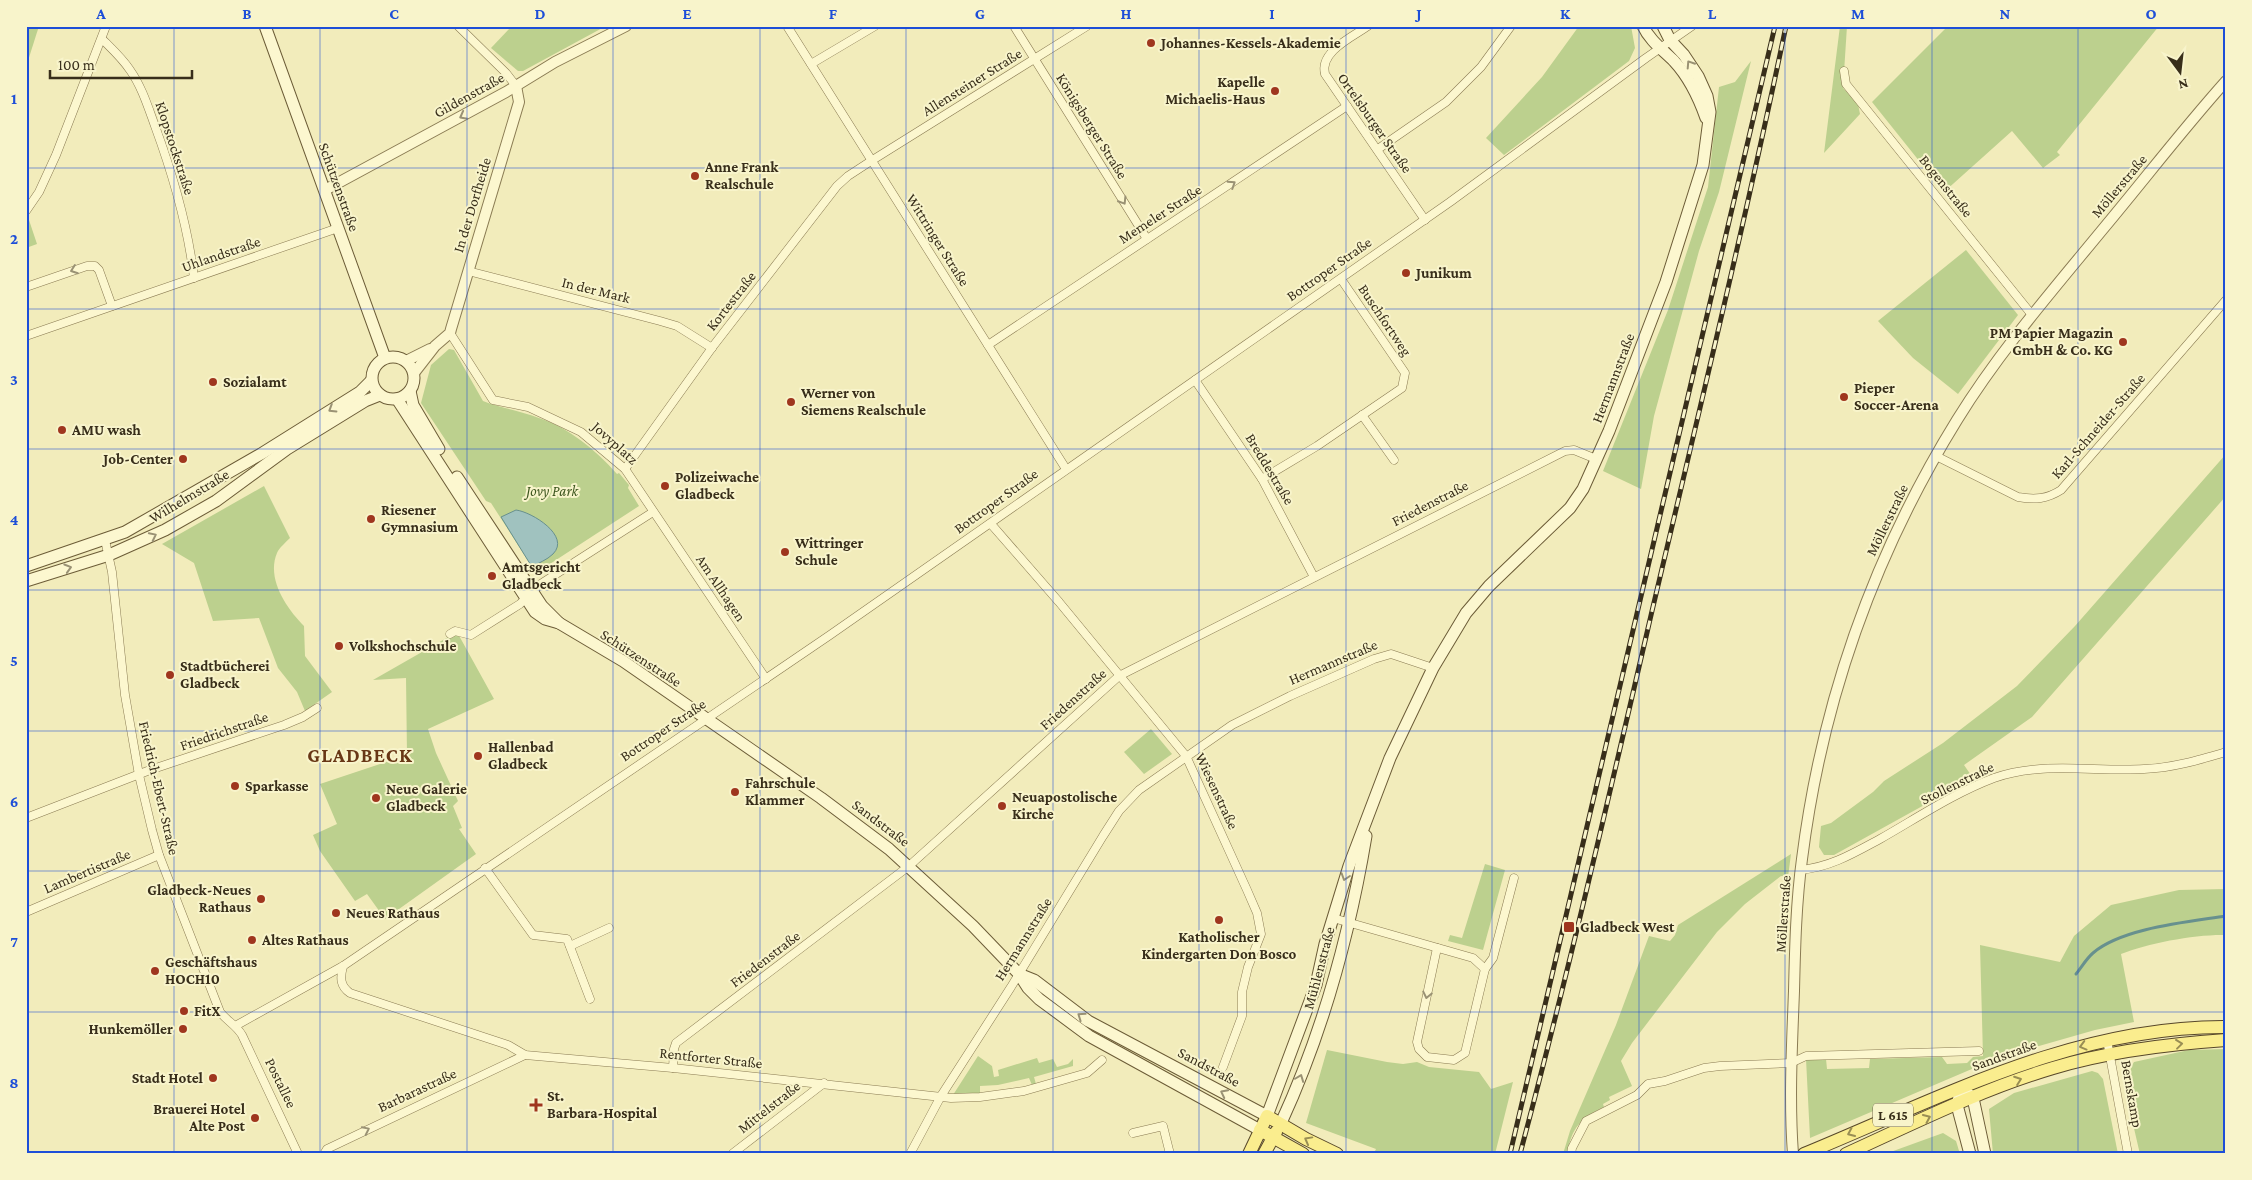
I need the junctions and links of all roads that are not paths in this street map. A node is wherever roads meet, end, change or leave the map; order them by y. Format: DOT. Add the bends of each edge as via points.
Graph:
graph roads {
  1 [pos="106,26"];
  2 [pos="266,26"];
  3 [pos="458,26"];
  4 [pos="626,26"];
  5 [pos="787,26"];
  6 [pos="875,26"];
  7 [pos="1014,26"];
  8 [pos="1088,26"];
  9 [pos="1368,26"];
  10 [pos="1511,26"];
  11 [pos="1643,26"];
  12 [pos="1663,26"];
  13 [pos="1692,26"];
  14 [pos="102,39"];
  15 [pos="1670,40"];
  16 [pos="1660,48"];
  17 [pos="1034,59"];
  18 [pos="810,64"];
  19 [pos="1844,72"];
  20 [pos="2226,81"];
  21 [pos="516,86"];
  22 [pos="1347,106"];
  23 [pos="1708,125"];
  24 [pos="1378,149"];
  25 [pos="871,161"];
  26 [pos="325,190"];
  27 [pos="26,211"];
  28 [pos="1425,220"];
  29 [pos="338,228"];
  30 [pos="1147,239"];
  31 [pos="468,271"];
  32 [pos="194,278"];
  33 [pos="1341,279"];
  34 [pos="26,287"];
  35 [pos="2226,300"];
  36 [pos="112,306"];
  37 [pos="2032,315"];
  38 [pos="450,333"];
  39 [pos="26,336"];
  40 [pos="988,345"];
  41 [pos="436,346"];
  42 [pos="712,348"];
  43 [pos="385,358"];
  44 [pos="406,361"];
  45 [pos="414,373"];
  46 [pos="1195,380"];
  47 [pos="371,381"];
  48 [pos="410,391"];
  49 [pos="380,395"];
  50 [pos="397,399"];
  51 [pos="1362,415"];
  52 [pos="1936,456"];
  53 [pos="1596,459"];
  54 [pos="1394,460"];
  55 [pos="625,469"];
  56 [pos="1066,469"];
  57 [pos="1262,479"];
  58 [pos="653,512"];
  59 [pos="991,524"];
  60 [pos="105,540"];
  61 [pos="109,555"];
  62 [pos="26,566"];
  63 [pos="1314,578"];
  64 [pos="26,581"];
  65 [pos="529,595"];
  66 [pos="450,634"];
  67 [pos="1433,668"];
  68 [pos="1119,676"];
  69 [pos="766,679"];
  70 [pos="317,708"];
  71 [pos="705,720"];
  72 [pos="2226,752"];
  73 [pos="1186,756"];
  74 [pos="139,775"];
  75 [pos="1369,815"];
  76 [pos="26,818"];
  77 [pos="158,855"];
  78 [pos="909,866"];
  79 [pos="485,868"];
  80 [pos="1800,870"];
  81 [pos="1514,878"];
  82 [pos="26,912"];
  83 [pos="1332,918"];
  84 [pos="1348,922"];
  85 [pos="610,928"];
  86 [pos="570,946"];
  87 [pos="1437,948"];
  88 [pos="343,966"];
  89 [pos="1485,969"];
  90 [pos="1019,974"];
  91 [pos="590,999"];
  92 [pos="236,1025"];
  93 [pos="2226,1027"];
  94 [pos="2107,1040"];
  95 [pos="2226,1040"];
  96 [pos="1979,1051"];
  97 [pos="525,1055"];
  98 [pos="2110,1055"];
  99 [pos="1102,1060"];
  100 [pos="1791,1063"];
  101 [pos="673,1068"];
  102 [pos="1223,1068"];
  103 [pos="824,1083"];
  104 [pos="1961,1088"];
  105 [pos="941,1096"];
  106 [pos="1973,1098"];
  107 [pos="1957,1105"];
  108 [pos="1267,1116"];
  109 [pos="1281,1123"];
  110 [pos="1260,1130"];
  111 [pos="1133,1133"];
  112 [pos="1273,1138"];
  113 [pos="298,1154"];
  114 [pos="324,1154"];
  115 [pos="732,1154"];
  116 [pos="910,1154"];
  117 [pos="1170,1154"];
  118 [pos="1249,1154"];
  119 [pos="1264,1154"];
  120 [pos="1304,1154"];
  121 [pos="1337,1154"];
  122 [pos="1571,1154"];
  123 [pos="1793,1154"];
  124 [pos="1804,1154"];
  125 [pos="1846,1154"];
  126 [pos="1970,1154"];
  127 [pos="1985,1154"];
  128 [pos="2128,1154"];
  1 -- 14 [label="street"];
  2 -- 26 [label="main road, Schützenstraße"];
  3 -- 21 [label="street"];
  4 -- 21 [label="street, Gildenstraße"];
  5 -- 18 [label="street, Wittringer Straße"];
  6 -- 18 [label="street"];
  7 -- 17 [label="street, Königsberger Straße"];
  8 -- 17 [label="street, Allensteiner Straße"];
  9 -- 22 [label="street, Ortelsburger Straße" via="1329,54 1323,67"];
  10 -- 24 [label="street" via="1481,67 1446,102"];
  11 -- 16 [label="main road"];
  12 -- 15 [label="main road"];
  13 -- 15 [label="street, Bottroper Straße"];
  14 -- 27 [label="street" via="56,155"];
  14 -- 32 [label="street, Klopstockstraße" via="117,54 142,91 174,183"];
  15 -- 16 [label="street, Bottroper Straße"];
  23 -- 15 [label="main road, Hermannstraße, one-way" via="1707,96 1694,69"];
  16 -- 23 [label="main road, Hermannstraße" via="1674,60 1693,88"];
  16 -- 28 [label="street, Bottroper Straße"];
  17 -- 25 [label="street, Allensteiner Straße"];
  17 -- 30 [label="street, Königsberger Straße, one-way"];
  18 -- 25 [label="street, Wittringer Straße"];
  19 -- 37 [label="street, Bogenstraße" via="1846,84"];
  20 -- 37 [label="street, Möllerstraße"];
  21 -- 26 [label="street, Gildenstraße, one-way"];
  21 -- 31 [label="street, In der Dorfheide" via="519,102"];
  22 -- 24 [label="street, Ortelsburger Straße"];
  30 -- 22 [label="street, Memeler Straße, one-way"];
  23 -- 53 [label="main road, Hermannstraße" via="1704,165 1684,230"];
  24 -- 28 [label="street, Ortelsburger Straße"];
  25 -- 40 [label="street, Wittringer Straße"];
  25 -- 42 [label="street, Kortestraße" via="848,176 831,193"];
  26 -- 29 [label="main road, Schützenstraße"];
  28 -- 33 [label="street, Bottroper Straße"];
  29 -- 32 [label="street, Uhlandstraße"];
  29 -- 43 [label="main road, Schützenstraße"];
  30 -- 40 [label="street, Memeler Straße"];
  31 -- 38 [label="street, In der Dorfheide"];
  31 -- 42 [label="street, In der Mark" via="660,320 677,326"];
  32 -- 36 [label="street, Uhlandstraße"];
  33 -- 46 [label="street, Bottroper Straße"];
  33 -- 51 [label="street, Buschfortweg" via="1405,373 1402,388"];
  36 -- 34 [label="street, one-way" via="96,266 87,266"];
  35 -- 52 [label="street, Karl-Schneider-Straße" via="2061,490 2051,496 2030,499 2018,496"];
  36 -- 39 [label="street, Uhlandstraße"];
  37 -- 52 [label="street, Möllerstraße" via="1978,387"];
  38 -- 41 [label="street"];
  38 -- 55 [label="street, Jovyplatz" via="493,400 528,407 581,432"];
  40 -- 56 [label="street, Wittringer Straße"];
  41 -- 44 [label="street"];
  41 -- 45 [label="street"];
  42 -- 55 [label="street, Kortestraße"];
  43 -- 44 [label="main road" via="395,356"];
  43 -- 47 [label="main road" via="373,368"];
  44 -- 45 [label="main road"];
  45 -- 48 [label="main road"];
  46 -- 56 [label="street, Bottroper Straße"];
  46 -- 57 [label="street, Breddestraße"];
  47 -- 49 [label="main road"];
  47 -- 60 [label="main road, Wilhelmstraße, one-way" via="360,392 261,454 159,514"];
  48 -- 50 [label="main road"];
  48 -- 65 [label="main road, Schützenstraße" via="413,405 435,443"];
  49 -- 50 [label="main road"];
  61 -- 49 [label="main road, Wilhelmstraße, one-way" via="165,530 216,501 287,449 365,400"];
  50 -- 65 [label="main road, Schützenstraße"];
  51 -- 54 [label="street"];
  51 -- 57 [label="street, Buschfortweg"];
  52 -- 80 [label="street, Möllerstraße" via="1877,574 1835,689 1811,799"];
  53 -- 63 [label="street, Friedenstraße" via="1574,450 1565,451"];
  53 -- 67 [label="main road, Hermannstraße" via="1577,499 1489,586 1466,613"];
  55 -- 58 [label="street, Jovyplatz"];
  56 -- 59 [label="street, Bottroper Straße"];
  57 -- 63 [label="street, Breddestraße"];
  58 -- 65 [label="street"];
  58 -- 69 [label="street, Am Allhagen"];
  59 -- 68 [label="street, Wiesenstraße"];
  59 -- 69 [label="street, Bottroper Straße"];
  60 -- 61 [label="street, Friedrich-Ebert-Straße"];
  60 -- 62 [label="main road, Wilhelmstraße"];
  64 -- 61 [label="main road, Wilhelmstraße, one-way"];
  61 -- 74 [label="street, Friedrich-Ebert-Straße" via="125,695"];
  63 -- 68 [label="street, Friedenstraße"];
  65 -- 66 [label="street" via="471,635 455,631"];
  65 -- 71 [label="main road, Schützenstraße" via="540,615 623,661"];
  67 -- 73 [label="street, Hermannstraße" via="1391,654 1374,659 1232,725"];
  67 -- 75 [label="main road, Mühlenstraße" via="1390,758"];
  68 -- 73 [label="street, Wiesenstraße"];
  68 -- 78 [label="street, Friedenstraße"];
  69 -- 71 [label="street, Bottroper Straße"];
  70 -- 74 [label="street, Friedrichstraße" via="284,725"];
  71 -- 78 [label="main road, Sandstraße" via="821,798"];
  71 -- 79 [label="street, Bottroper Straße"];
  72 -- 80 [label="street, Stollenstraße" via="2195,762 2146,769 2046,770 1995,778 1842,860 1820,868"];
  73 -- 90 [label="street, Hermannstraße" via="1139,790 1119,811"];
  73 -- 102 [label="street, Wiesenstraße" via="1257,913 1261,934 1242,992 1242,1016"];
  74 -- 76 [label="street, Friedrichstraße"];
  74 -- 77 [label="street, Friedrich-Ebert-Straße"];
  75 -- 83 [label="main road, Mühlenstraße, one-way"];
  75 -- 84 [label="main road, Mühlenstraße"];
  77 -- 82 [label="street, Lambertistraße"];
  77 -- 92 [label="street, Friedrich-Ebert-Straße" via="220,1012"];
  78 -- 90 [label="main road, Sandstraße"];
  78 -- 101 [label="street, Friedenstraße" via="676,1043"];
  79 -- 86 [label="street" via="533,935 567,939"];
  79 -- 88 [label="street, Bottroper Straße"];
  80 -- 100 [label="street, Möllerstraße"];
  81 -- 89 [label="street" via="1492,958"];
  83 -- 84 [label="street"];
  83 -- 108 [label="main road, Mühlenstraße" via="1310,1000"];
  84 -- 87 [label="street"];
  109 -- 84 [label="main road, Mühlenstraße, one-way" via="1313,1043"];
  85 -- 86 [label="street"];
  86 -- 91 [label="street"];
  87 -- 89 [label="street" via="1473,958"];
  87 -- 89 [label="street, one-way" via="1417,1042 1427,1057 1454,1060 1465,1053"];
  88 -- 92 [label="street, Bottroper Straße"];
  88 -- 97 [label="street, Rentforter Straße" via="340,977 350,994 508,1045"];
  90 -- 105 [label="street, Hermannstraße"];
  108 -- 90 [label="main road, Sandstraße, one-way" via="1088,1020 1034,980"];
  90 -- 110 [label="main road, Sandstraße" via="1039,999 1089,1036"];
  92 -- 113 [label="street, Postallee"];
  93 -- 94 [label="main road, Sandstraße / L 615" via="2163,1030"];
  94 -- 98 [label="street, Bernskamp"];
  94 -- 104 [label="main road, Sandstraße / L 615, one-way" via="2032,1061"];
  98 -- 95 [label="main road, Sandstraße / L 615, one-way" via="2181,1043"];
  96 -- 100 [label="street" via="1806,1056"];
  97 -- 101 [label="street, Rentforter Straße"];
  114 -- 97 [label="street, Barbarastraße, one-way" via="327,1149"];
  106 -- 98 [label="main road, Sandstraße / L 615, one-way" via="2051,1068"];
  98 -- 128 [label="street, Bernskamp"];
  99 -- 105 [label="street, Rentforter Straße" via="1087,1073 1024,1091 980,1097"];
  100 -- 122 [label="street" via="1720,1066 1648,1084 1637,1095 1586,1122"];
  100 -- 123 [label="street, Möllerstraße"];
  101 -- 103 [label="street, Rentforter Straße"];
  103 -- 105 [label="street, Rentforter Straße"];
  103 -- 115 [label="street, Mittelstraße"];
  104 -- 106 [label="main road"];
  104 -- 107 [label="main road"];
  104 -- 124 [label="main road, Sandstraße / L 615, one-way"];
  105 -- 116 [label="street, Hermannstraße"];
  106 -- 107 [label="main road, Sandstraße / L 615"];
  106 -- 127 [label="main road"];
  125 -- 107 [label="main road, Sandstraße / L 615, one-way"];
  107 -- 126 [label="main road"];
  108 -- 109 [label="main road, Sandstraße"];
  108 -- 110 [label="main road"];
  109 -- 112 [label="main road"];
  121 -- 109 [label="main road, Sandstraße, one-way"];
  110 -- 112 [label="main road, Sandstraße"];
  110 -- 118 [label="main road"];
  111 -- 117 [label="street" via="1163,1126"];
  112 -- 119 [label="main road"];
  112 -- 120 [label="main road, Sandstraße"];
}
